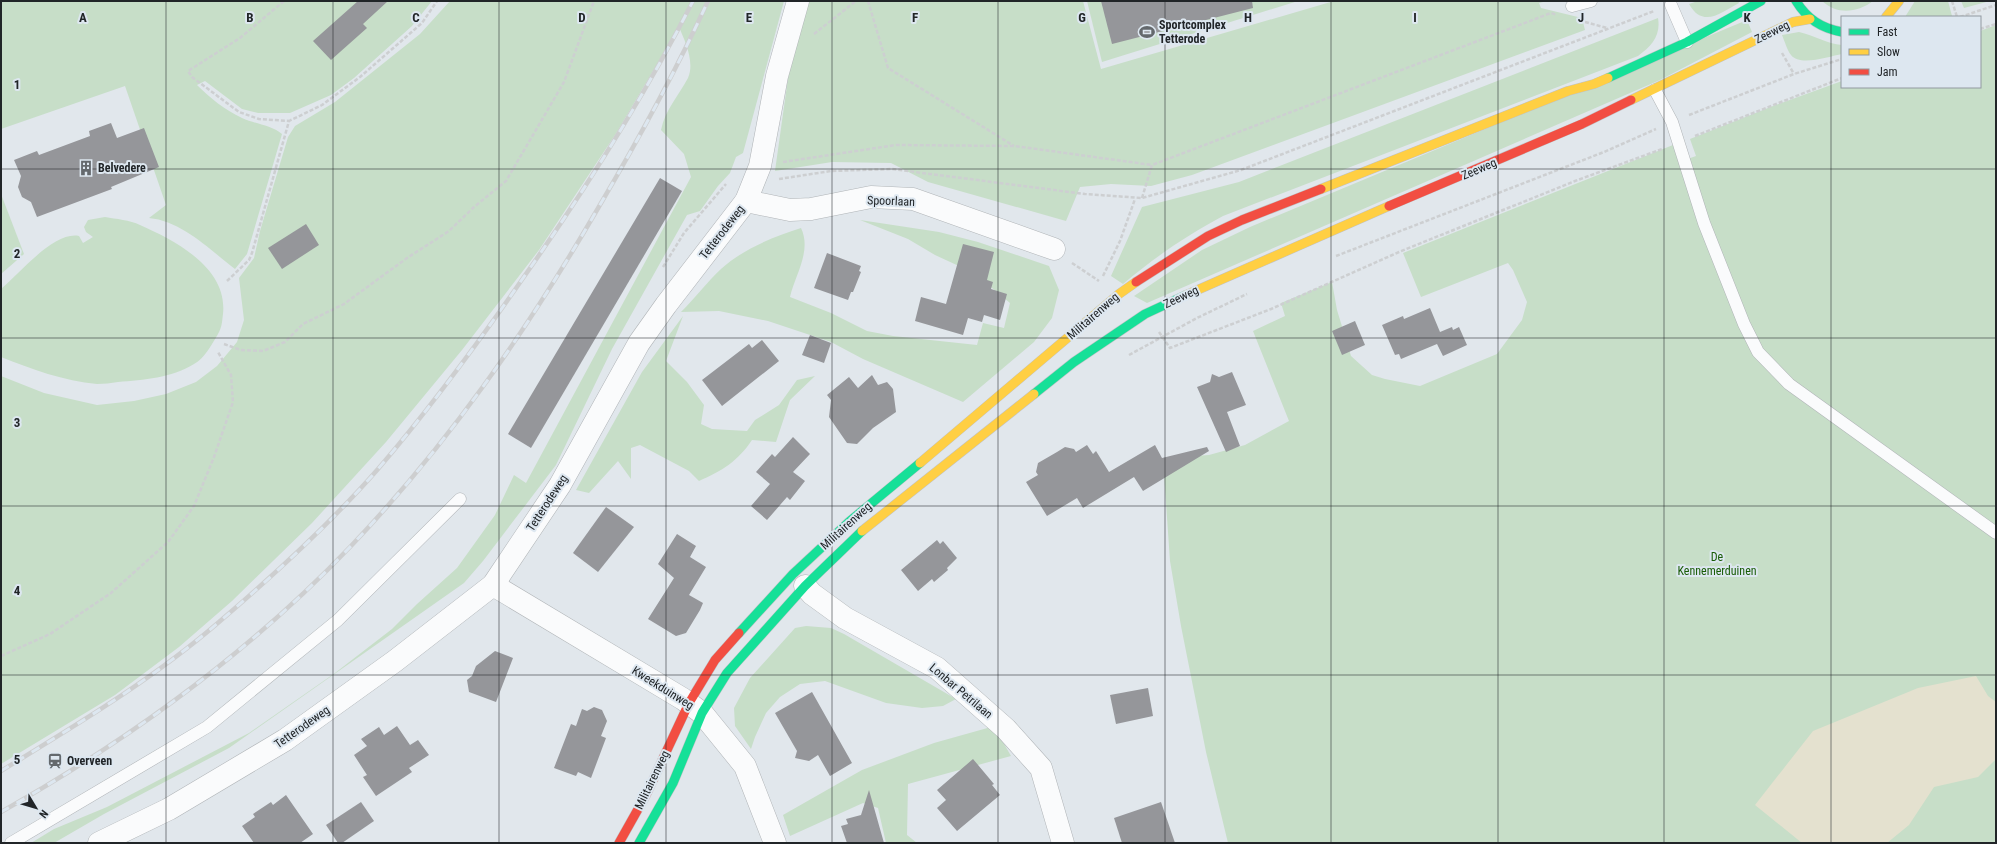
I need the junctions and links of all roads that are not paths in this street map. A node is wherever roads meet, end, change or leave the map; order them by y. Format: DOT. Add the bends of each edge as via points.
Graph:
graph roads {
  1 [pos="798,1"];
  2 [pos="1591,1"];
  3 [pos="1761,1"];
  4 [pos="1796,1"];
  5 [pos="1899,1"];
  6 [pos="1671,5"];
  7 [pos="1572,6"];
  8 [pos="1887,16"];
  9 [pos="1810,19"];
  10 [pos="1841,32"];
  11 [pos="1687,42"];
  12 [pos="1655,90"];
  13 [pos="746,201"];
  14 [pos="1054,249"];
  15 [pos="1145,314"];
  16 [pos="460,499"];
  17 [pos="1996,533"];
  18 [pos="493,585"];
  19 [pos="805,586"];
  20 [pos="695,708"];
  21 [pos="11,843"];
  22 [pos="99,843"];
  23 [pos="618,843"];
  24 [pos="639,843"];
  25 [pos="775,843"];
  26 [pos="1063,843"];
  1 -- 13 [label="street, Tetterodeweg" via="778,76 760,166"];
  2 -- 7 [label="lane"];
  3 -- 11 [label="main road"];
  4 -- 9 [label="main road"];
  5 -- 8 [label="main road"];
  6 -- 11 [label="lane"];
  9 -- 10 [label="main road" via="1826,29"];
  9 -- 12 [label="main road, Zeeweg" via="1793,22"];
  11 -- 20 [label="main road, Militairenweg" via="1594,84 1568,91 1242,220 1208,236 1149,273 1119,294 850,521 793,574 715,660"];
  12 -- 15 [label="main road, Zeeweg" via="1518,152 1221,278"];
  12 -- 17 [label="lane" via="1672,122 1704,223 1744,324 1758,352 1788,384"];
  13 -- 14 [label="street, Spoorlaan" via="790,210 811,209 871,198 913,199"];
  13 -- 18 [label="street, Tetterodeweg" via="639,343 560,485"];
  15 -- 19 [label="main road, Militairenweg" via="1074,362 860,532"];
  16 -- 21 [label="lane" via="338,620 207,727"];
  18 -- 20 [label="street, Kweekduinweg"];
  18 -- 22 [label="street, Tetterodeweg" via="395,661 285,740 169,809"];
  19 -- 20 [label="main road, Militairenweg"];
  19 -- 26 [label="street, Lonbar Petrilaan" via="845,618 937,668 1006,729 1041,768"];
  20 -- 23 [label="main road, Militairenweg"];
  20 -- 24 [label="main road, Militairenweg" via="672,783"];
  20 -- 25 [label="street, Kweekduinweg" via="745,766"];
}
